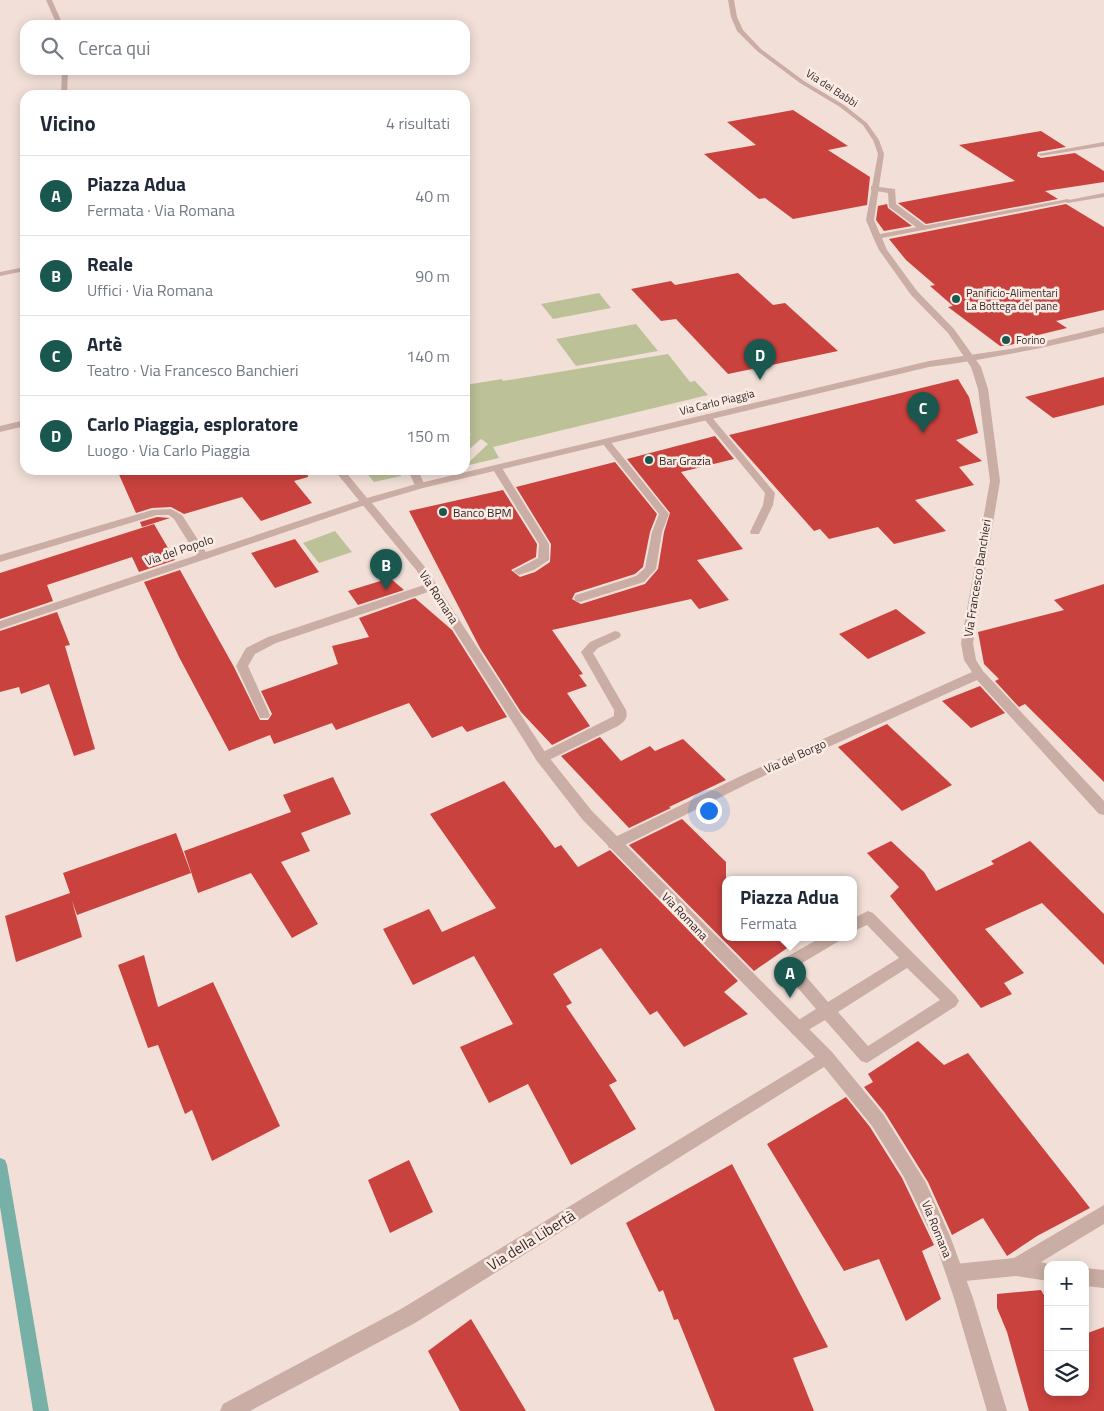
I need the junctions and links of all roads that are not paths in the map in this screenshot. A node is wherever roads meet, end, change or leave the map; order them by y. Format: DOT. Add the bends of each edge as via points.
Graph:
graph roads {
  1 [pos="49,0"];
  2 [pos="731,0"];
  3 [pos="58,20"];
  4 [pos="65,75"];
  5 [pos="64,90"];
  6 [pos="1104,144"];
  7 [pos="1041,154"];
  8 [pos="874,188"];
  9 [pos="1104,195"];
  10 [pos="923,228"];
  11 [pos="878,237"];
  12 [pos="20,270"];
  13 [pos="0,274"];
  14 [pos="1104,330"];
  15 [pos="972,359"];
  16 [pos="707,417"];
  17 [pos="20,424"];
  18 [pos="0,429"];
  19 [pos="606,442"];
  20 [pos="497,468"];
  21 [pos="470,474"];
  22 [pos="344,475"];
  23 [pos="415,475"];
  24 [pos="467,475"];
  25 [pos="420,486"];
  26 [pos="367,501"];
  27 [pos="755,532"];
  28 [pos="203,557"];
  29 [pos="0,559"];
  30 [pos="519,571"];
  31 [pos="433,586"];
  32 [pos="580,598"];
  33 [pos="0,625"];
  34 [pos="615,635"];
  35 [pos="979,674"];
  36 [pos="264,715"];
  37 [pos="542,758"];
  38 [pos="1104,810"];
  39 [pos="614,844"];
  40 [pos="857,923"];
  41 [pos="827,941"];
  42 [pos="902,963"];
  43 [pos="827,1011"];
  44 [pos="798,1029"];
  45 [pos="826,1057"];
  46 [pos="1104,1214"];
  47 [pos="1016,1267"];
  48 [pos="1044,1271"];
  49 [pos="955,1272"];
  50 [pos="1089,1277"];
  51 [pos="1104,1279"];
  52 [pos="230,1411"];
  53 [pos="997,1411"];
  1 -- 3 [label="street"];
  2 -- 8 [label="street, Via dei Babbi" via="740,31 759,50 866,124 881,154"];
  4 -- 5 [label="street"];
  6 -- 7 [label="street"];
  8 -- 10 [label="street" via="892,190 892,205"];
  8 -- 11 [label="street, Via dei Babbi" via="870,220"];
  9 -- 10 [label="street"];
  10 -- 11 [label="street"];
  11 -- 15 [label="street, Via dei Babbi" via="883,250 914,293 951,331"];
  12 -- 13 [label="street"];
  14 -- 15 [label="street, Via Carlo Piaggia"];
  15 -- 16 [label="street, Via Carlo Piaggia" via="929,364"];
  15 -- 35 [label="street, Via Francesco Banchieri" via="983,389 995,481 967,643 970,660"];
  16 -- 19 [label="street, Via Carlo Piaggia"];
  16 -- 27 [label="street" via="770,493"];
  17 -- 18 [label="street"];
  19 -- 20 [label="street, Via Carlo Piaggia"];
  19 -- 32 [label="street" via="664,514 656,532 650,569 640,579"];
  20 -- 21 [label="street, Via Carlo Piaggia"];
  20 -- 30 [label="street" via="544,544 543,560"];
  22 -- 26 [label="street, Via Romana"];
  23 -- 25 [label="street"];
  24 -- 25 [label="street, Via Carlo Piaggia"];
  25 -- 26 [label="street, Via Carlo Piaggia"];
  26 -- 28 [label="street, Via del Popolo"];
  26 -- 31 [label="street, Via Romana"];
  28 -- 29 [label="street" via="178,517 171,512 156,512"];
  28 -- 33 [label="street, Via del Popolo"];
  31 -- 36 [label="street" via="272,640 250,651 242,666"];
  31 -- 37 [label="street, Via Romana"];
  34 -- 37 [label="street" via="587,652 621,717"];
  35 -- 38 [label="street, Via Francesco Banchieri"];
  35 -- 39 [label="street, Via del Borgo" via="743,780"];
  37 -- 39 [label="street, Via Romana"];
  39 -- 44 [label="street, Via Romana"];
  40 -- 43 [label="street" via="868,917 951,1001 867,1056"];
  41 -- 43 [label="street" via="786,966"];
  42 -- 43 [label="street"];
  43 -- 44 [label="street"];
  44 -- 45 [label="street, Via Romana"];
  45 -- 49 [label="street, Via Romana" via="851,1083 881,1123 916,1182"];
  45 -- 52 [label="street, Via della Libertà" via="408,1316"];
  46 -- 47 [label="street"];
  47 -- 48 [label="street"];
  47 -- 49 [label="street"];
  49 -- 53 [label="street, Via Romana"];
  50 -- 51 [label="street"];
}
